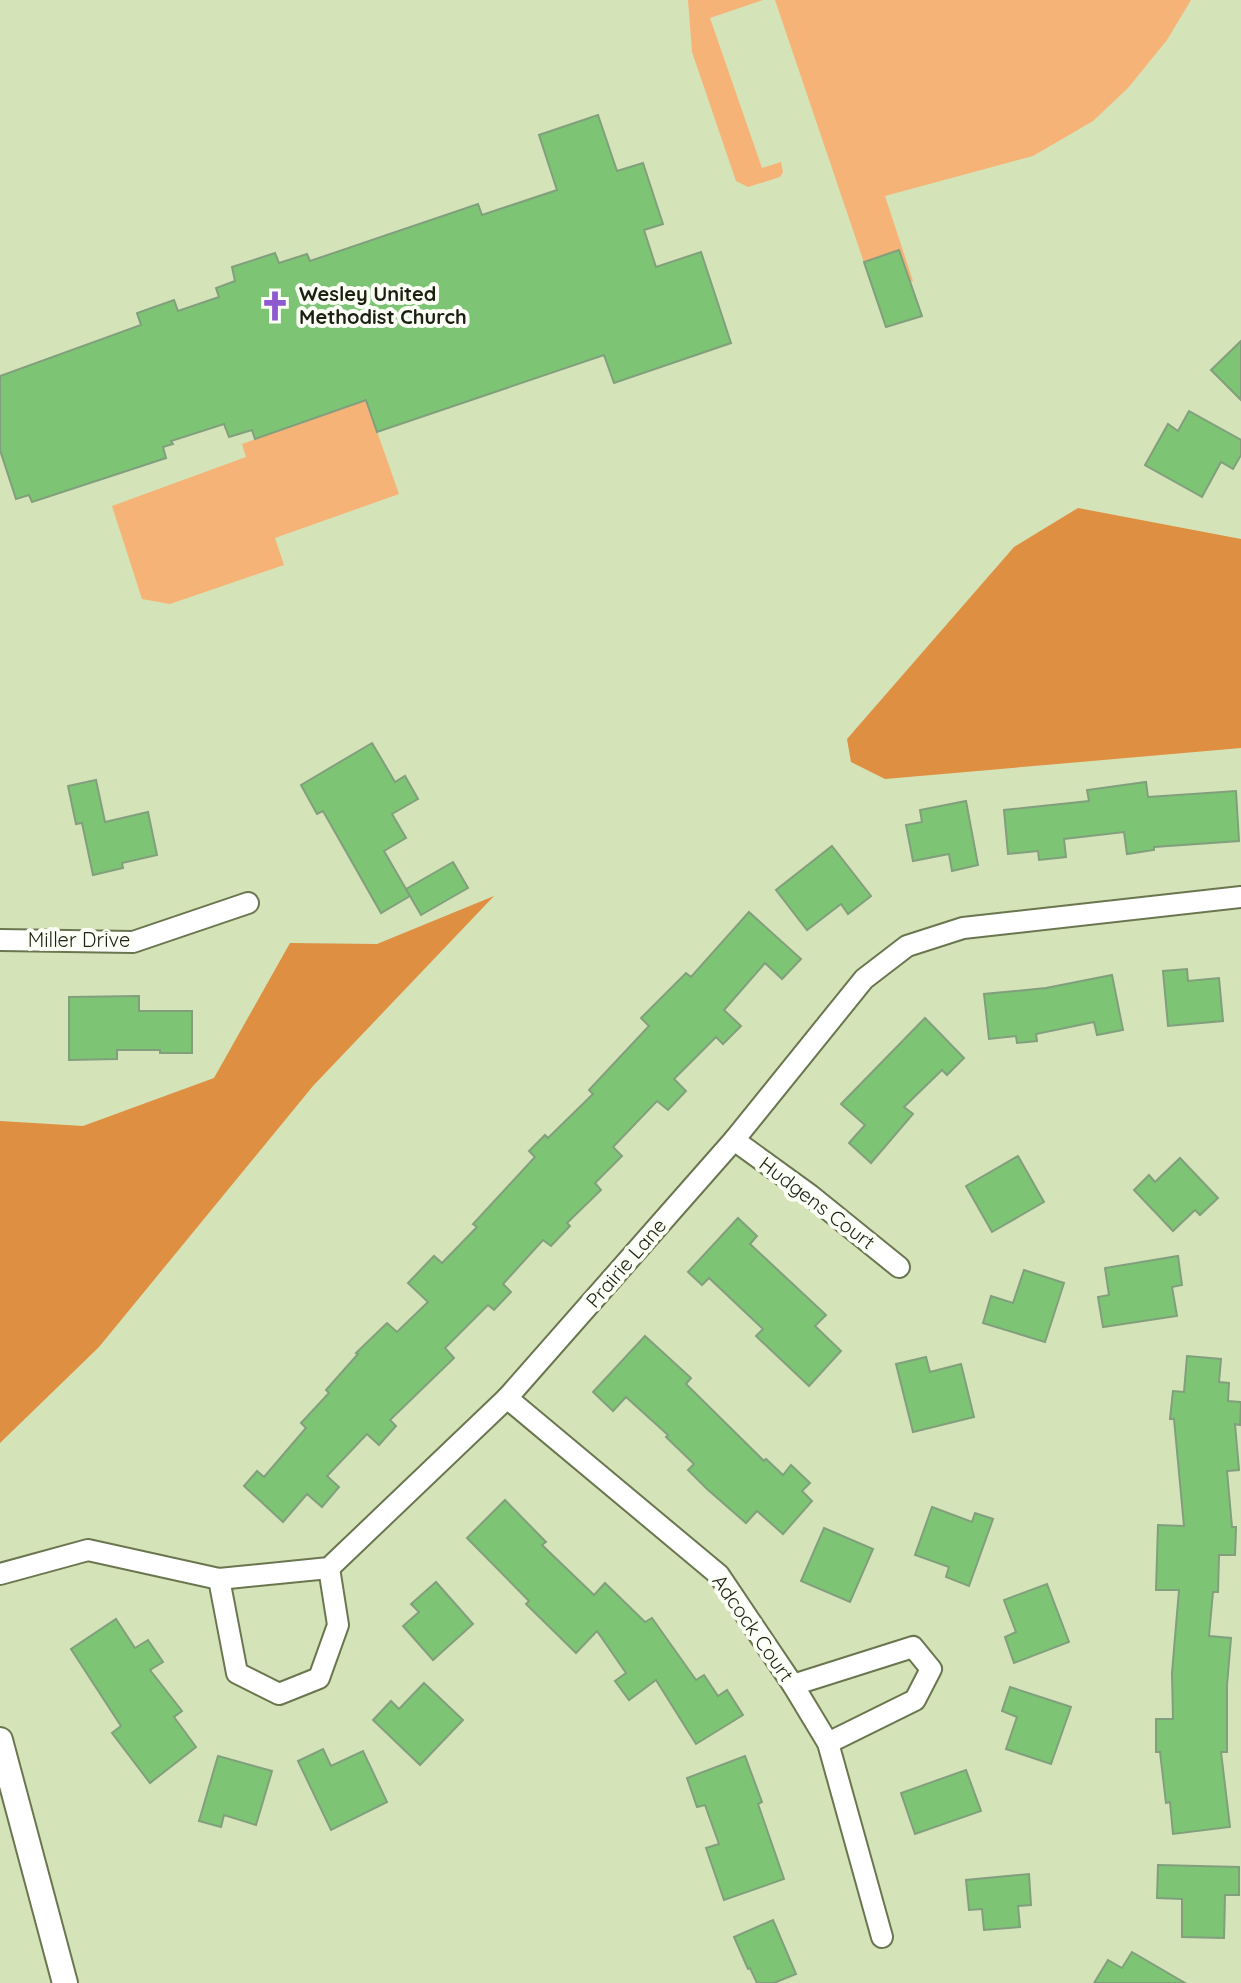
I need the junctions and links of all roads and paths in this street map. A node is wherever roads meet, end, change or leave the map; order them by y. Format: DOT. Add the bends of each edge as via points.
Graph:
graph roads {
  1 [pos="1241,897"];
  2 [pos="248,903"];
  3 [pos="0,940"];
  4 [pos="734,1140"];
  5 [pos="899,1267"];
  6 [pos="507,1398"];
  7 [pos="329,1568"];
  8 [pos="0,1574"];
  9 [pos="219,1579"];
  10 [pos="793,1685"];
  11 [pos="0,1740"];
  12 [pos="828,1743"];
  13 [pos="882,1937"];
  14 [pos="65,1983"];
  1 -- 4 [label="street, Prairie Lane" via="963,928 907,946 864,979"];
  2 -- 3 [label="street, Miller Drive" via="133,942"];
  4 -- 5 [label="street, Hudgens Court"];
  4 -- 6 [label="street, Prairie Lane"];
  6 -- 7 [label="street, Prairie Lane"];
  6 -- 10 [label="street, Adcock Court" via="719,1575"];
  7 -- 9 [label="street"];
  7 -- 9 [label="street" via="338,1625 319,1678 279,1694 237,1673"];
  8 -- 9 [label="street" via="88,1550"];
  10 -- 12 [label="street, Adcock Court"];
  10 -- 12 [label="street" via="913,1647 931,1669 915,1700"];
  11 -- 14 [label="street"];
  12 -- 13 [label="street, Adcock Court"];
}
